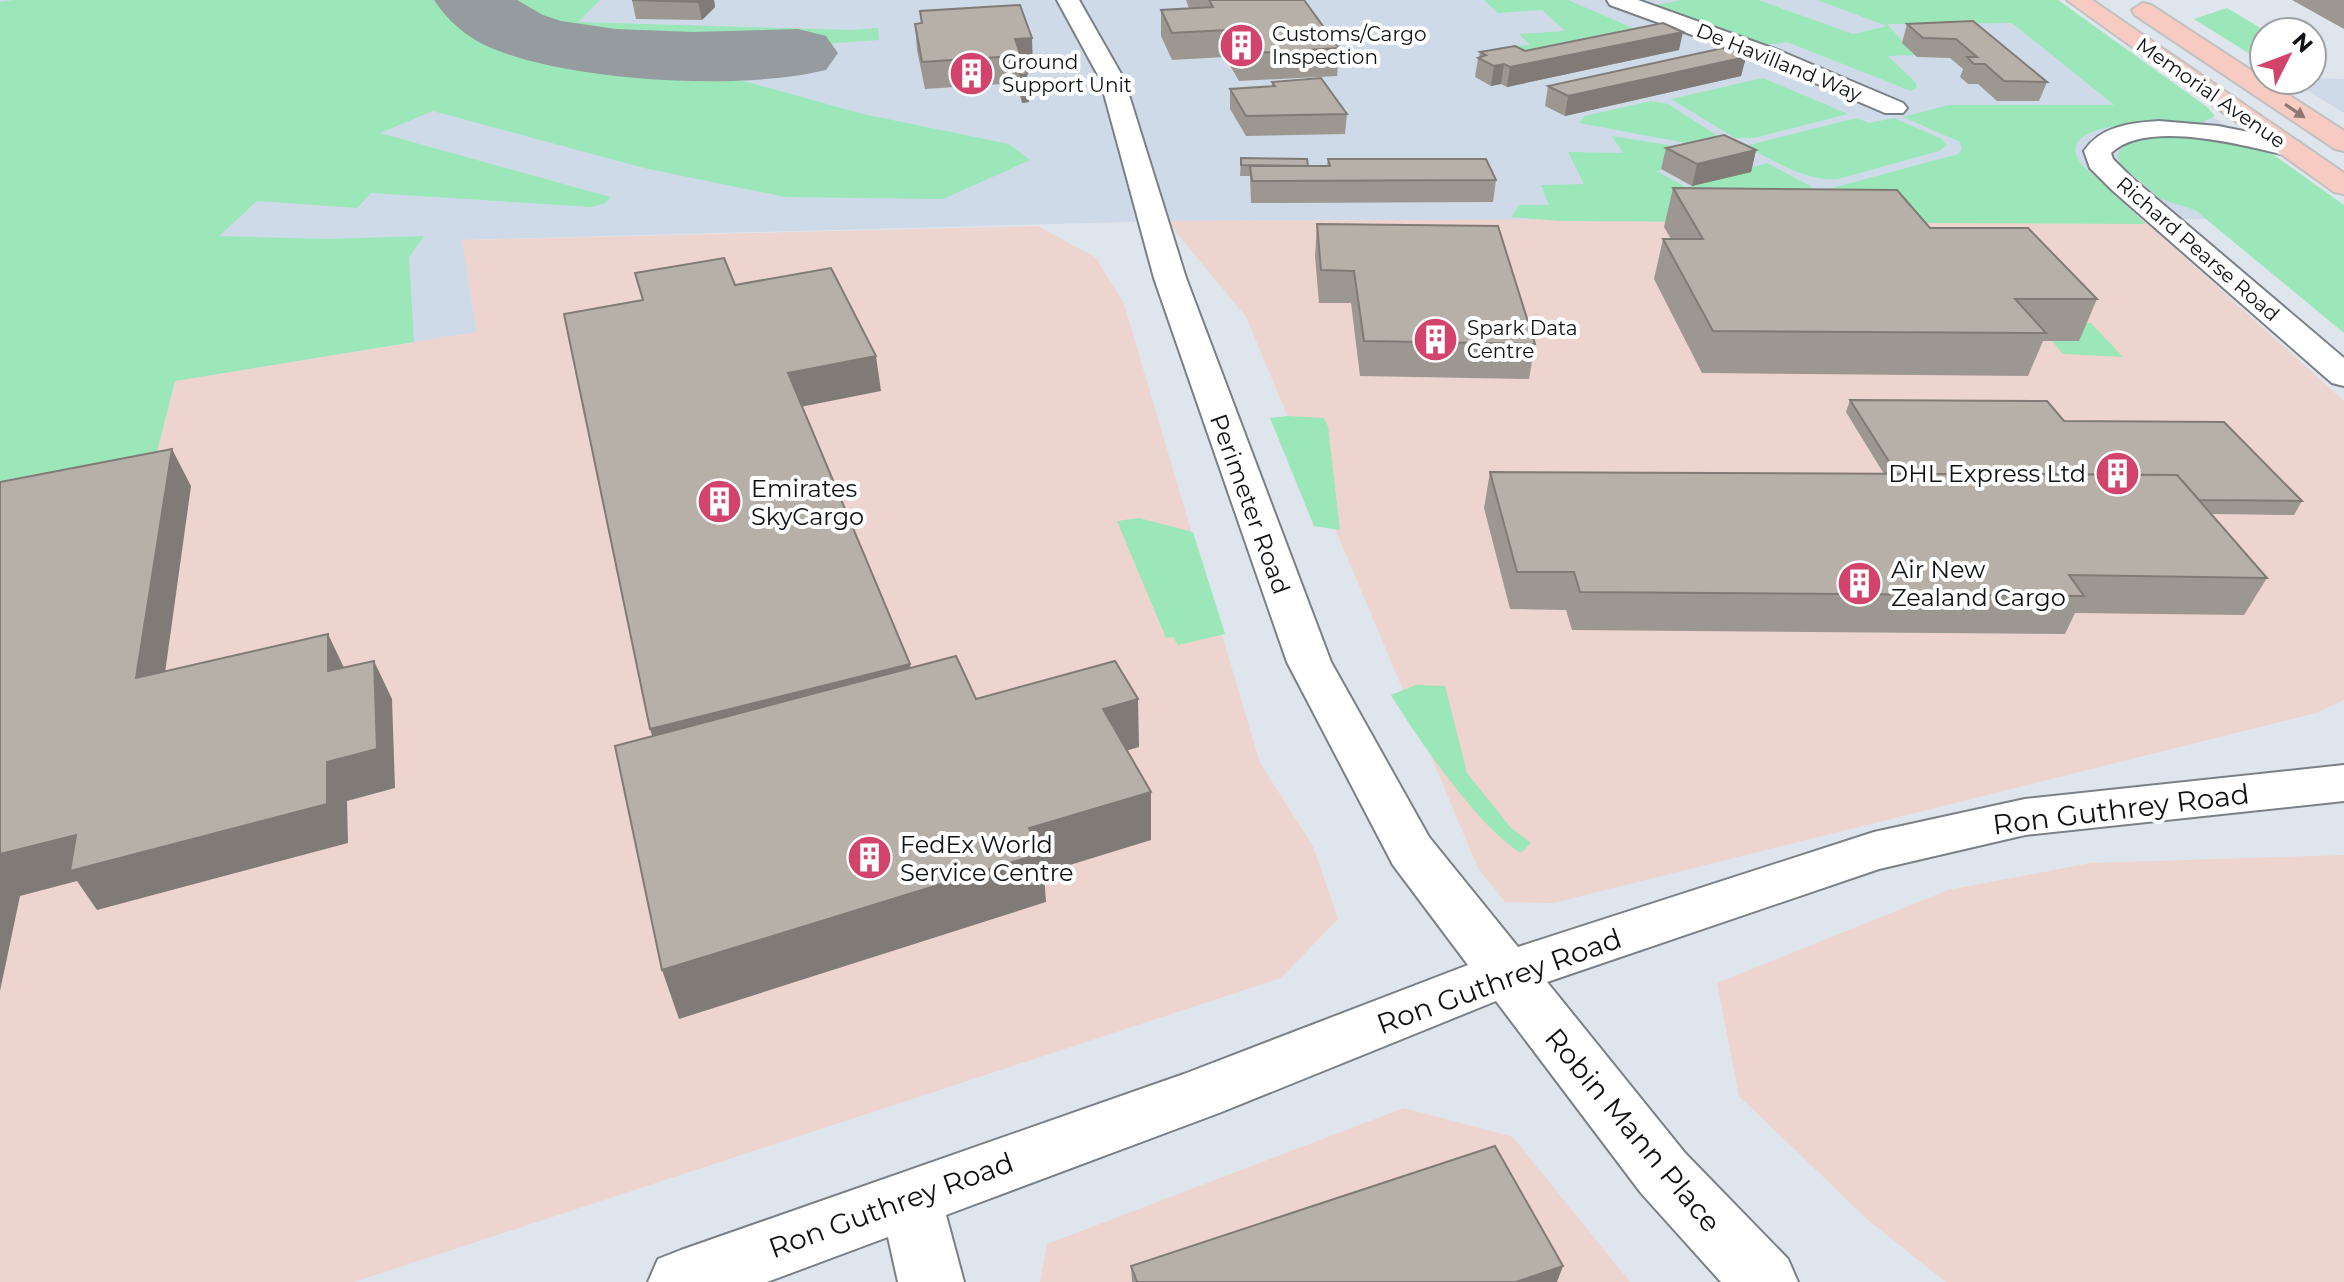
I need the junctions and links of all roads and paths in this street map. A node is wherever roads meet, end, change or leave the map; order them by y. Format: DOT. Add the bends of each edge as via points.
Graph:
graph roads {
  1 [pos="1068,0"];
  2 [pos="1618,0"];
  3 [pos="2078,0"];
  4 [pos="2128,0"];
  5 [pos="1894,108"];
  6 [pos="2237,112"];
  7 [pos="2189,130"];
  8 [pos="2344,143"];
  9 [pos="2290,148"];
  10 [pos="2344,186"];
  11 [pos="2344,376"];
  12 [pos="2344,783"];
  13 [pos="1505,974"];
  14 [pos="910,1197"];
  15 [pos="681,1282"];
  16 [pos="931,1282"];
  17 [pos="1765,1282"];
  1 -- 13 [label="street, Perimeter Road" via="1112,79 1175,292 1309,662 1411,851"];
  2 -- 5 [label="street, De Havilland Way"];
  3 -- 6 [label="main road, Memorial Avenue"];
  4 -- 8 [label="main road, Memorial Avenue, one-way"];
  6 -- 7 [label="street, Richard Pearse Road" via="2229,121"];
  6 -- 9 [label="main road, Memorial Avenue"];
  7 -- 9 [label="street, Richard Pearse Road"];
  7 -- 11 [label="street, Richard Pearse Road" via="2111,137 2097,151 2100,162"];
  9 -- 10 [label="main road, Memorial Avenue"];
  12 -- 13 [label="street, Ron Guthrey Road" via="2025,817 1935,836 1874,851"];
  13 -- 14 [label="street, Ron Guthrey Road" via="1198,1095"];
  13 -- 17 [label="street, Robin Mann Place" via="1663,1173"];
  14 -- 15 [label="street, Ron Guthrey Road"];
  14 -- 16 [label="street"];
}
